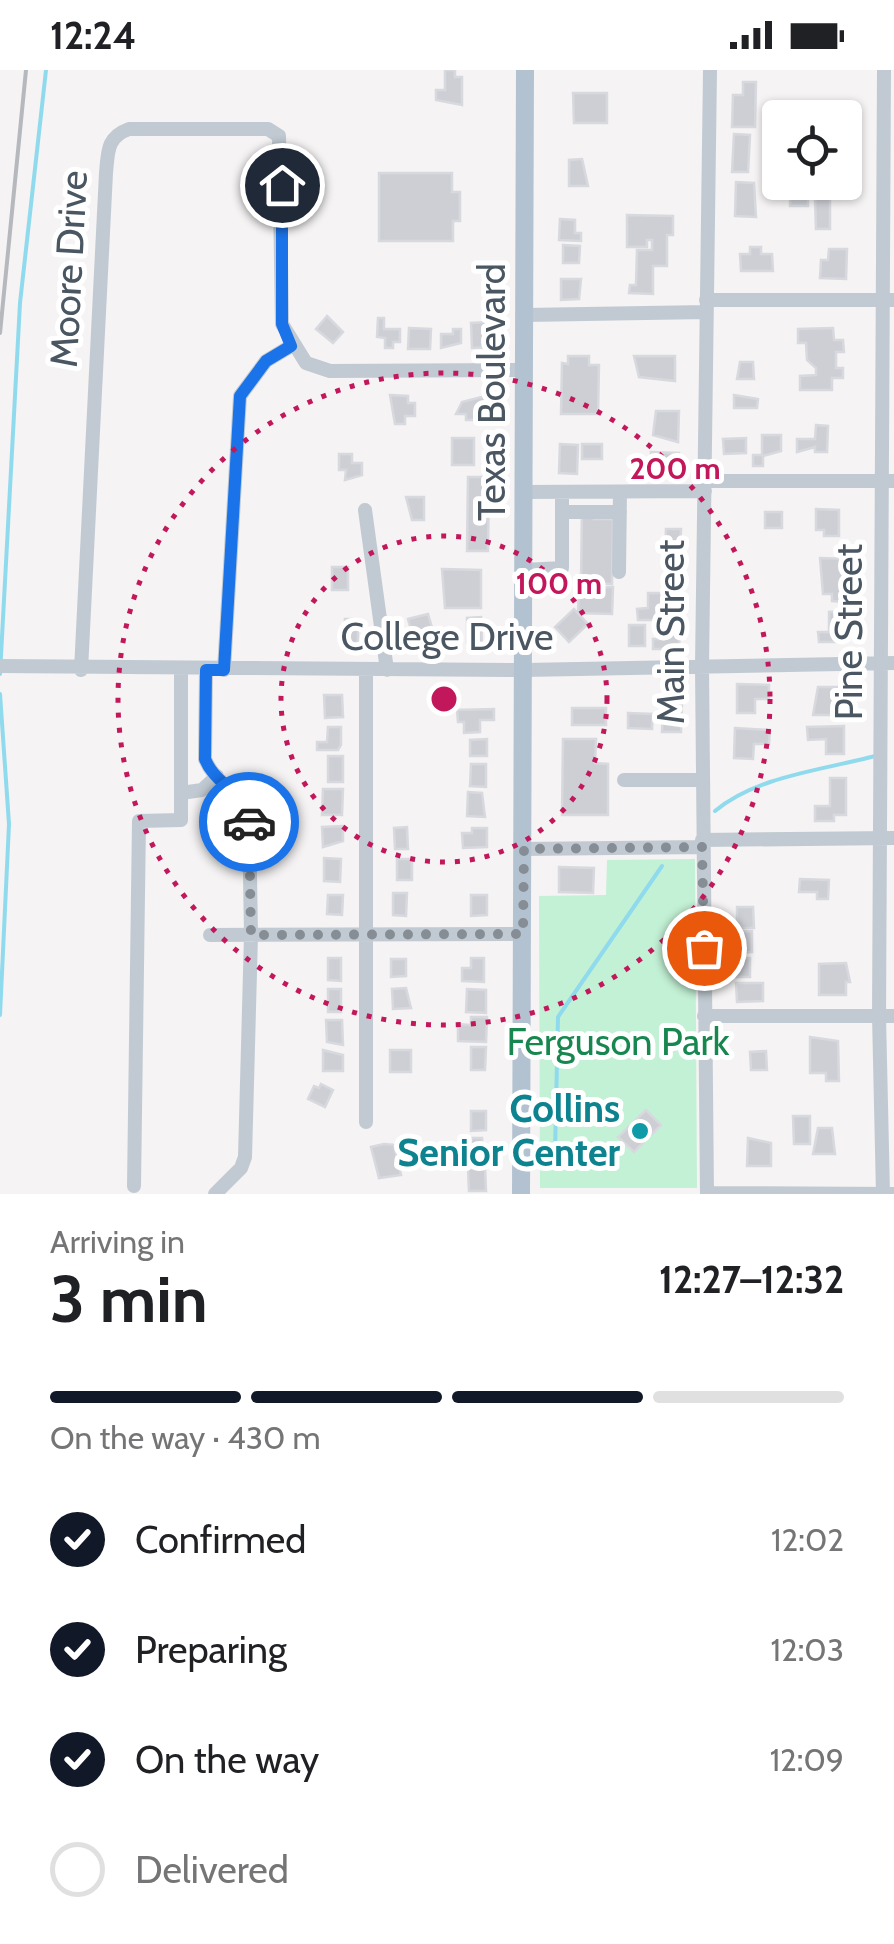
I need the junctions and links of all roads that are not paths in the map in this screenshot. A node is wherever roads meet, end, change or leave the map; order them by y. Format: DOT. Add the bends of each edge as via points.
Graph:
graph roads {
  1 [pos="525,70"];
  2 [pos="710,70"];
  3 [pos="884,70"];
  4 [pos="888,300"];
  5 [pos="706,306"];
  6 [pos="525,315"];
  7 [pos="291,346"];
  8 [pos="524,370"];
  9 [pos="888,481"];
  10 [pos="705,486"];
  11 [pos="524,492"];
  12 [pos="562,492"];
  13 [pos="620,492"];
  14 [pos="366,510"];
  15 [pos="562,512"];
  16 [pos="620,512"];
  17 [pos="524,570"];
  18 [pos="619,572"];
  19 [pos="888,663"];
  20 [pos="702,666"];
  21 [pos="4,667"];
  22 [pos="80,670"];
  23 [pos="181,670"];
  24 [pos="206,670"];
  25 [pos="224,670"];
  26 [pos="366,670"];
  27 [pos="387,670"];
  28 [pos="524,670"];
  29 [pos="217,776"];
  30 [pos="624,780"];
  31 [pos="702,780"];
  32 [pos="181,792"];
  33 [pos="888,838"];
  34 [pos="702,844"];
  35 [pos="524,849"];
  36 [pos="523,934"];
  37 [pos="210,935"];
  38 [pos="251,935"];
  39 [pos="367,935"];
  40 [pos="704,1016"];
  41 [pos="887,1016"];
  42 [pos="366,1122"];
  43 [pos="134,1186"];
  44 [pos="214,1194"];
  45 [pos="521,1194"];
  46 [pos="706,1194"];
  47 [pos="794,1194"];
  48 [pos="883,1194"];
  49 [pos="894,1194"];
  1 -- 6 [label="main road, Texas Boulevard"];
  2 -- 5 [label="street, Main Street"];
  3 -- 4 [label="street, Pine Street"];
  4 -- 5 [label="street"];
  4 -- 9 [label="street, Pine Street"];
  5 -- 6 [label="street"];
  5 -- 10 [label="street, Main Street"];
  6 -- 8 [label="main road, Texas Boulevard"];
  7 -- 8 [label="street" via="306,363 330,371"];
  7 -- 22 [label="street, Moore Drive" via="282,324 279,136 268,128 116,133 106,173"];
  7 -- 25 [label="street" via="266,361 240,396"];
  8 -- 11 [label="main road, Texas Boulevard"];
  9 -- 10 [label="street"];
  9 -- 19 [label="street, Pine Street"];
  10 -- 13 [label="street"];
  10 -- 20 [label="street, Main Street"];
  11 -- 12 [label="street"];
  11 -- 17 [label="main road, Texas Boulevard"];
  12 -- 13 [label="street"];
  12 -- 15 [label="street"];
  13 -- 16 [label="street"];
  14 -- 27 [label="street"];
  15 -- 16 [label="street"];
  15 -- 17 [label="street" via="562,568"];
  16 -- 18 [label="street"];
  17 -- 28 [label="main road, Texas Boulevard"];
  19 -- 20 [label="street, College Drive"];
  19 -- 33 [label="street, Pine Street" via="882,753"];
  20 -- 28 [label="street, College Drive"];
  20 -- 31 [label="street, Main Street"];
  21 -- 22 [label="street, College Drive"];
  22 -- 23 [label="street, College Drive"];
  23 -- 24 [label="street, College Drive"];
  23 -- 32 [label="street"];
  24 -- 25 [label="street, College Drive"];
  24 -- 29 [label="street" via="205,759"];
  25 -- 26 [label="street, College Drive"];
  26 -- 27 [label="street, College Drive"];
  26 -- 39 [label="street"];
  27 -- 28 [label="street, College Drive"];
  28 -- 35 [label="main road, Texas Boulevard"];
  29 -- 32 [label="street" via="202,790"];
  29 -- 38 [label="street" via="242,799 249,816"];
  30 -- 31 [label="street"];
  31 -- 34 [label="street, Main Street"];
  32 -- 43 [label="street" via="181,820 139,820"];
  33 -- 34 [label="street"];
  33 -- 41 [label="street, Pine Street"];
  34 -- 35 [label="street"];
  34 -- 40 [label="street, Main Street"];
  35 -- 36 [label="main road, Texas Boulevard"];
  36 -- 39 [label="street"];
  36 -- 45 [label="main road, Texas Boulevard"];
  37 -- 38 [label="street"];
  38 -- 39 [label="street"];
  38 -- 44 [label="street" via="245,1157"];
  39 -- 42 [label="street"];
  40 -- 41 [label="street"];
  40 -- 46 [label="street, Main Street"];
  41 -- 48 [label="street, Pine Street"];
  46 -- 47 [label="street"];
  47 -- 48 [label="street"];
  48 -- 49 [label="street"];
}
